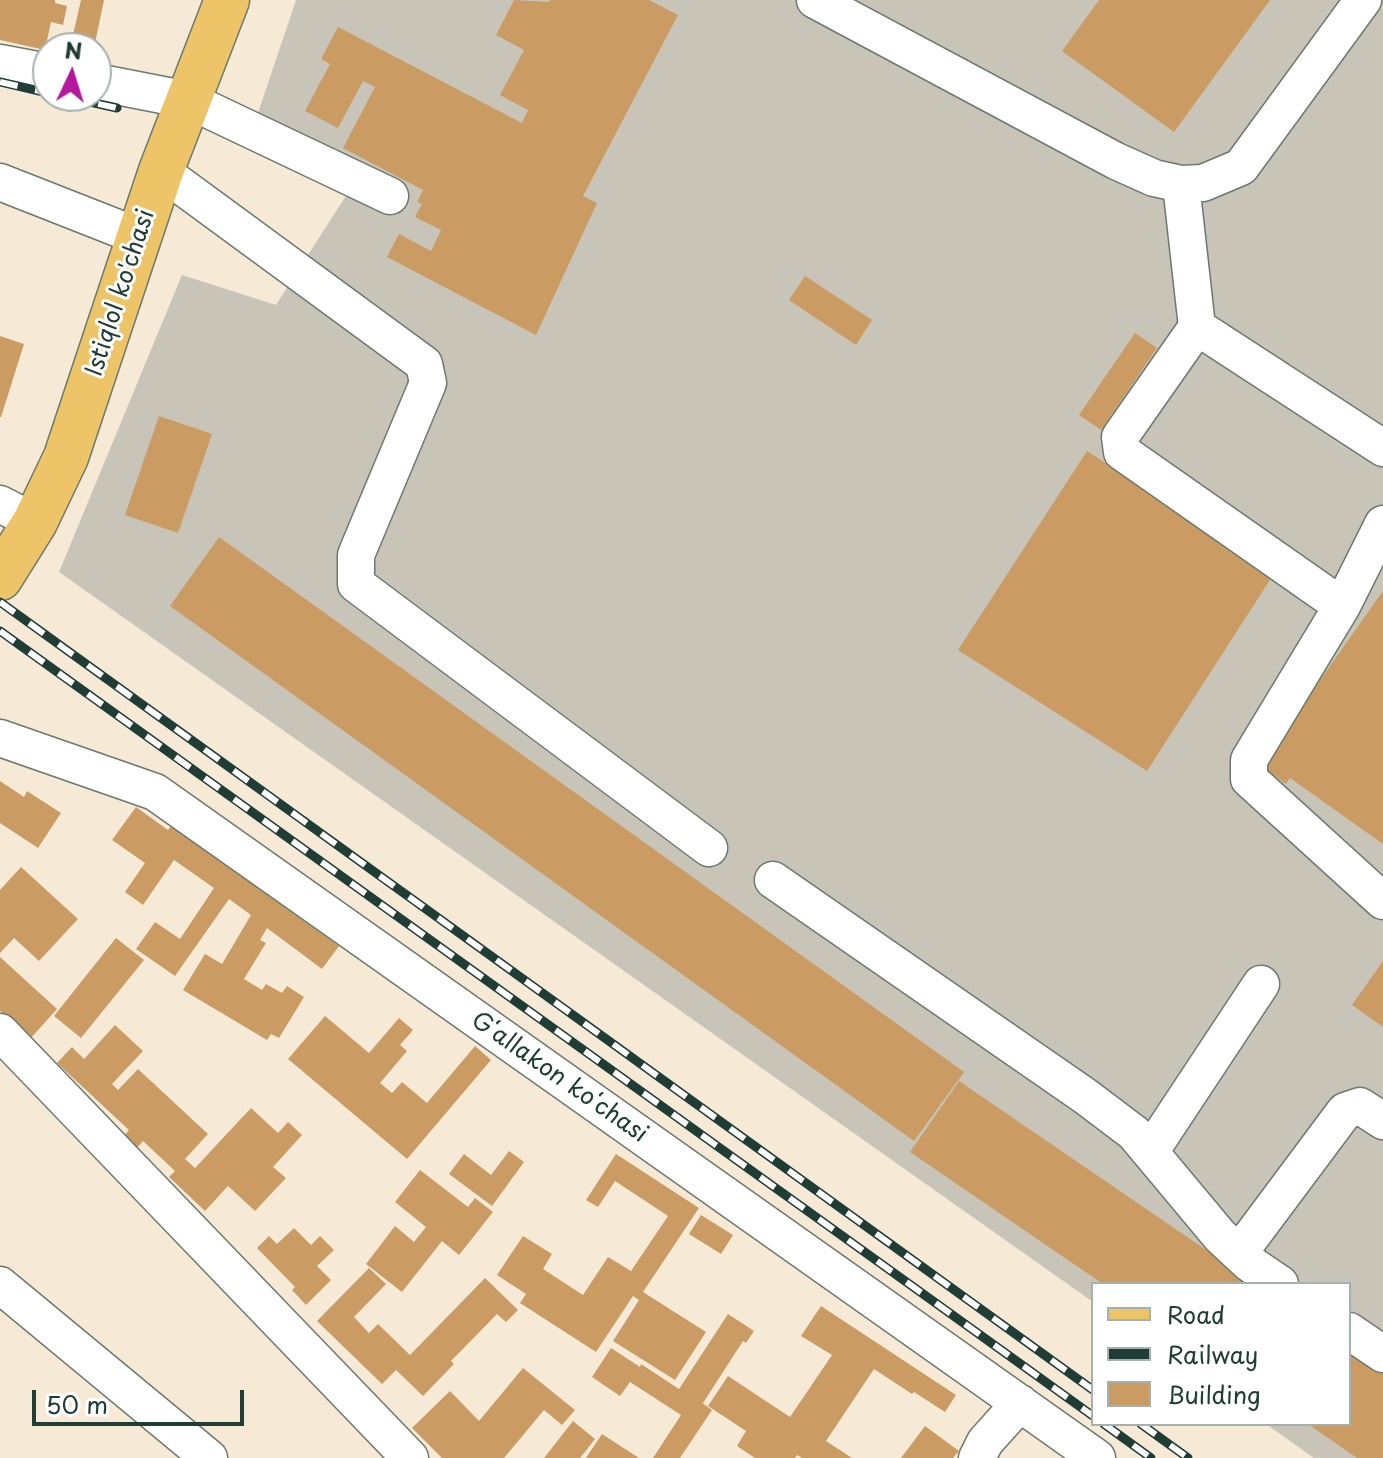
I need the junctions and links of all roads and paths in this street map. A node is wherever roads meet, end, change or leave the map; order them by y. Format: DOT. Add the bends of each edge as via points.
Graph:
graph roads {
  1 [pos="227,0"];
  2 [pos="815,0"];
  3 [pos="1363,0"];
  4 [pos="0,63"];
  5 [pos="32,69"];
  6 [pos="112,85"];
  7 [pos="188,100"];
  8 [pos="161,171"];
  9 [pos="0,182"];
  10 [pos="1181,184"];
  11 [pos="390,196"];
  12 [pos="140,237"];
  13 [pos="1197,327"];
  14 [pos="1383,448"];
  15 [pos="17,513"];
  16 [pos="1383,524"];
  17 [pos="0,578"];
  18 [pos="1342,606"];
  19 [pos="0,738"];
  20 [pos="709,848"];
  21 [pos="773,880"];
  22 [pos="1383,901"];
  23 [pos="1261,984"];
  24 [pos="0,1032"];
  25 [pos="1383,1121"];
  26 [pos="1150,1152"];
  27 [pos="1239,1253"];
  28 [pos="1277,1282"];
  29 [pos="0,1285"];
  30 [pos="1351,1332"];
  31 [pos="1383,1354"];
  32 [pos="1020,1403"];
  33 [pos="209,1458"];
  34 [pos="410,1458"];
  35 [pos="977,1458"];
  36 [pos="1097,1458"];
  1 -- 7 [label="main road, Istiqlol ko'chasi"];
  2 -- 10 [label="street" via="1116,161"];
  3 -- 10 [label="street" via="1241,167 1203,183"];
  4 -- 5 [label="street"];
  6 -- 7 [label="street"];
  7 -- 8 [label="main road, Istiqlol ko'chasi"];
  7 -- 11 [label="street"];
  8 -- 12 [label="main road, Istiqlol ko'chasi"];
  8 -- 20 [label="street" via="424,364 428,383 356,555 356,584"];
  9 -- 12 [label="street"];
  10 -- 13 [label="street"];
  12 -- 15 [label="main road, Istiqlol ko'chasi" via="66,457"];
  13 -- 14 [label="street"];
  13 -- 18 [label="street" via="1120,437 1122,452"];
  15 -- 17 [label="main road, Istiqlol ko'chasi"];
  16 -- 18 [label="street"];
  18 -- 22 [label="street" via="1249,760 1249,779"];
  19 -- 32 [label="street, Gʻallakon koʻchasi" via="155,792"];
  21 -- 26 [label="street" via="1085,1096"];
  23 -- 26 [label="street"];
  24 -- 34 [label="street"];
  25 -- 27 [label="street" via="1360,1106 1345,1111"];
  26 -- 27 [label="street"];
  27 -- 28 [label="street"];
  29 -- 33 [label="street"];
  30 -- 31 [label="street"];
  32 -- 35 [label="street"];
  32 -- 36 [label="street, Gʻallakon koʻchasi"];
}
